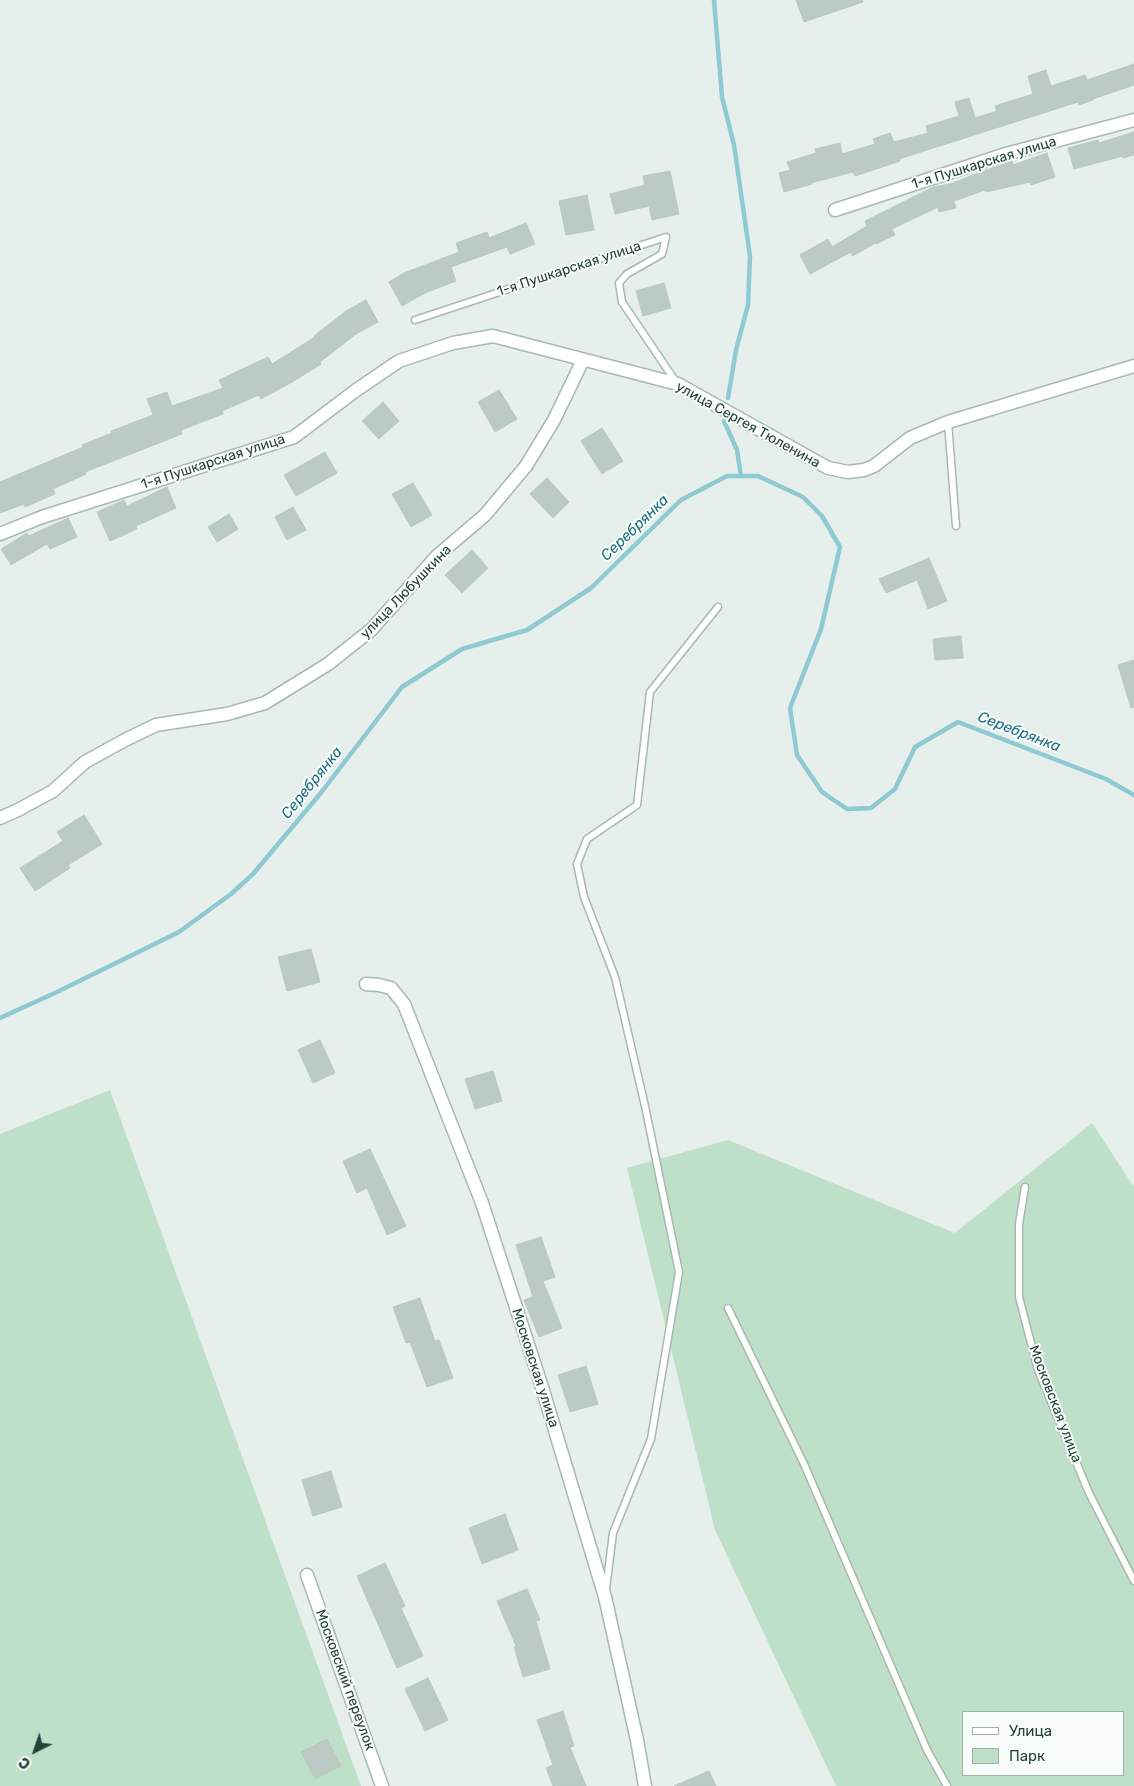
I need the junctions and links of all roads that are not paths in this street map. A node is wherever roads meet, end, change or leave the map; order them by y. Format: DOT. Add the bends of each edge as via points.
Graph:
graph roads {
  1 [pos="1134,120"];
  2 [pos="836,210"];
  3 [pos="415,320"];
  4 [pos="583,360"];
  5 [pos="1134,366"];
  6 [pos="678,384"];
  7 [pos="948,422"];
  8 [pos="956,526"];
  9 [pos="0,534"];
  10 [pos="718,607"];
  11 [pos="0,818"];
  12 [pos="366,984"];
  13 [pos="1025,1187"];
  14 [pos="728,1308"];
  15 [pos="307,1575"];
  16 [pos="1134,1581"];
  17 [pos="605,1597"];
  18 [pos="382,1786"];
  19 [pos="645,1786"];
  20 [pos="947,1786"];
  1 -- 2 [label="street, 1-я Пушкарская улица" via="1006,154"];
  3 -- 6 [label="lane, 1-я Пушкарская улица" via="666,237 662,254 627,274 619,283 622,302"];
  4 -- 6 [label="street, улица Сергея Тюленина"];
  4 -- 9 [label="street, 1-я Пушкарская улица" via="493,336 453,342 399,361 294,437 42,517"];
  4 -- 11 [label="street, улица Любушкина" via="554,420 526,466 485,515 438,556 371,630 335,659 265,703 227,714 156,725 85,762 53,791"];
  5 -- 7 [label="street, улица Сергея Тюленина"];
  6 -- 7 [label="street, улица Сергея Тюленина" via="828,468 848,472 874,466 910,438"];
  7 -- 8 [label="lane"];
  10 -- 17 [label="lane" via="650,692 637,805 587,839 577,864 584,897 615,977 679,1272 651,1439 613,1533"];
  12 -- 17 [label="street, Московская улица" via="391,988 404,1004 429,1066 482,1203"];
  13 -- 16 [label="lane, Московская улица" via="1019,1224 1019,1297 1038,1370 1089,1493"];
  14 -- 20 [label="lane" via="804,1464 927,1750"];
  15 -- 18 [label="street, Московский переулок"];
  17 -- 19 [label="street, Московская улица"];
}
